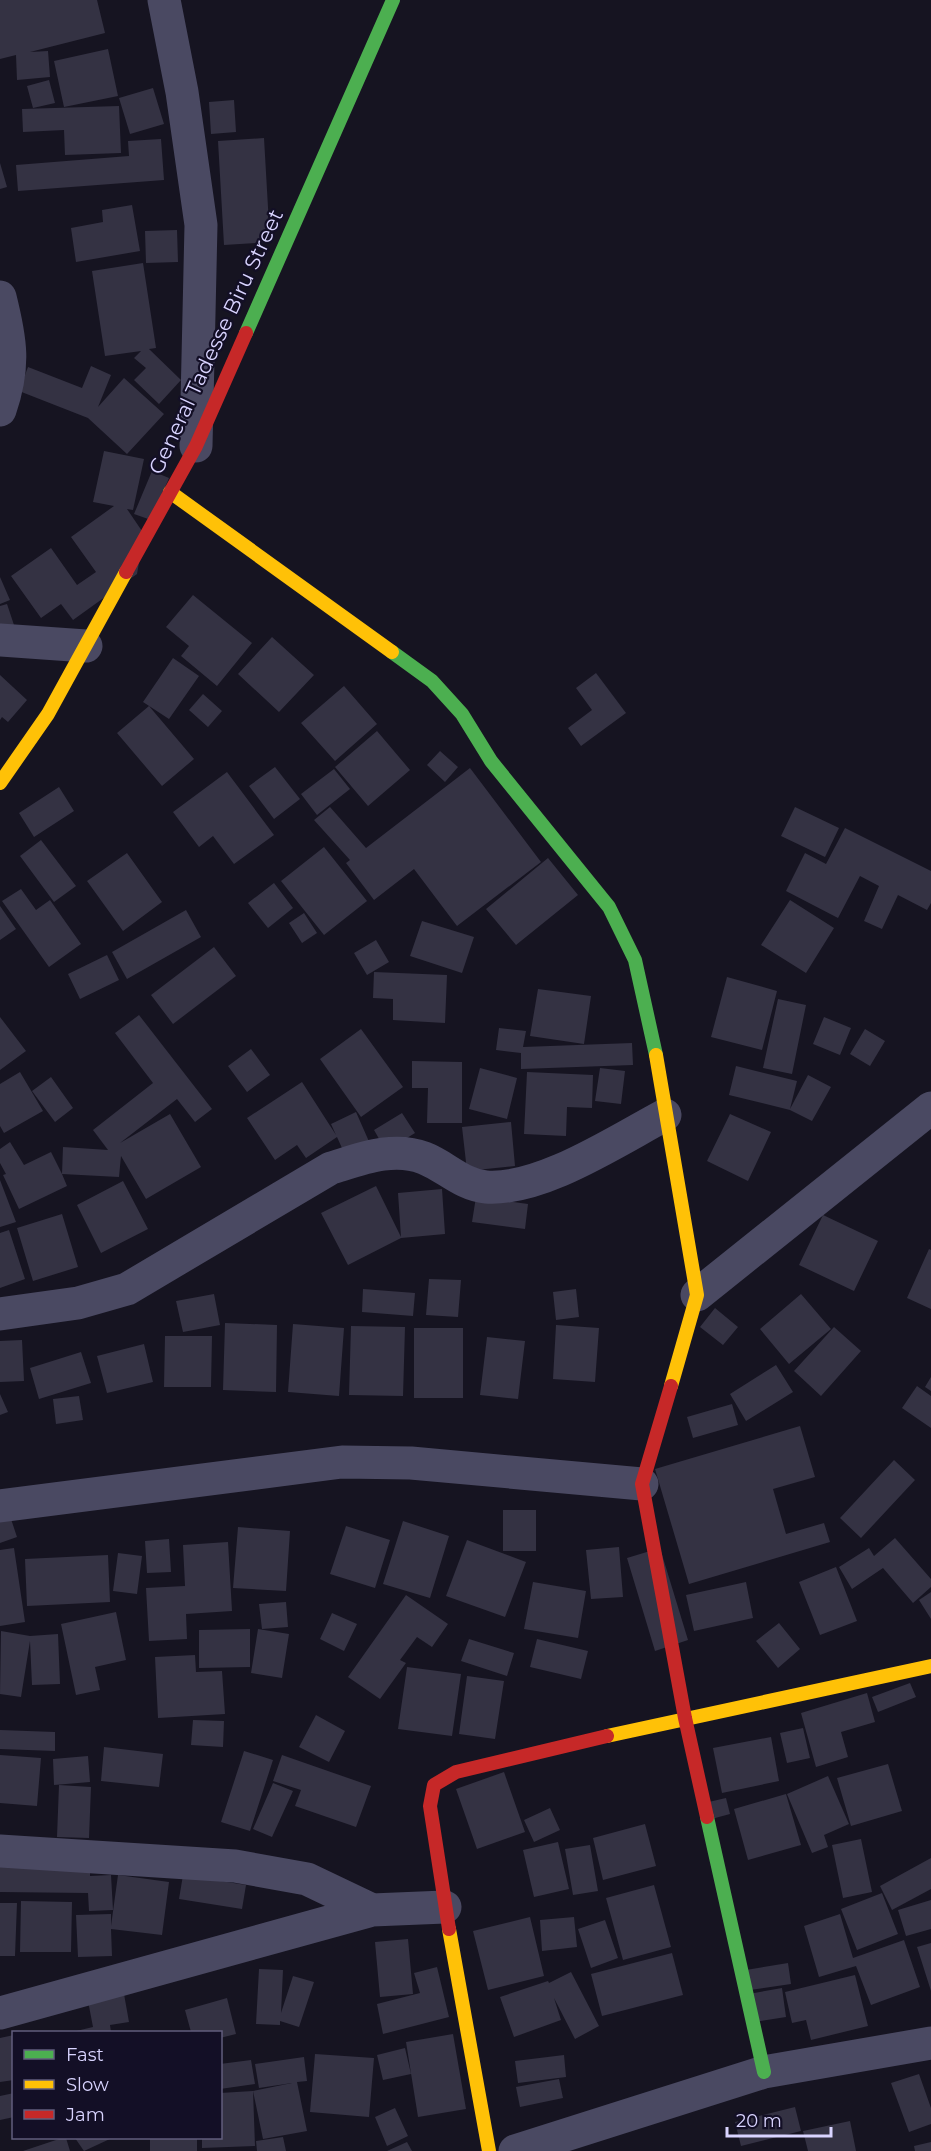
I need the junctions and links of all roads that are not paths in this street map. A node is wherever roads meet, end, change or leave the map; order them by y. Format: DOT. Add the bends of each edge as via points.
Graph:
graph roads {
  1 [pos="164,0"];
  2 [pos="393,0"];
  3 [pos="0,297"];
  4 [pos="0,410"];
  5 [pos="196,446"];
  6 [pos="170,492"];
  7 [pos="0,640"];
  8 [pos="86,646"];
  9 [pos="0,783"];
  10 [pos="931,1108"];
  11 [pos="665,1115"];
  12 [pos="697,1295"];
  13 [pos="0,1314"];
  14 [pos="642,1484"];
  15 [pos="0,1506"];
  16 [pos="930,1669"];
  17 [pos="685,1718"];
  18 [pos="0,1851"];
  19 [pos="445,1907"];
  20 [pos="372,1910"];
  21 [pos="0,2013"];
  22 [pos="931,2043"];
  23 [pos="764,2072"];
  24 [pos="489,2151"];
  25 [pos="515,2151"];
  1 -- 5 [label="street" via="201,225"];
  2 -- 5 [label="street, General Tadesse Biru Street"];
  3 -- 4 [label="street" via="10,337 9,384"];
  5 -- 6 [label="street, General Tadesse Biru Street"];
  6 -- 8 [label="street, General Tadesse Biru Street"];
  6 -- 11 [label="street" via="432,681 462,714 491,761 609,907 635,960"];
  7 -- 8 [label="street"];
  8 -- 9 [label="street, General Tadesse Biru Street" via="48,714"];
  10 -- 12 [label="street"];
  11 -- 12 [label="street"];
  11 -- 13 [label="street" via="555,1173 516,1186 484,1187 458,1178 424,1158 393,1153 368,1156 331,1168 127,1289 78,1303"];
  12 -- 14 [label="street"];
  14 -- 15 [label="street" via="411,1462 342,1462"];
  14 -- 17 [label="street"];
  16 -- 17 [label="street"];
  17 -- 19 [label="street" via="456,1772 434,1785 430,1806"];
  17 -- 23 [label="street"];
  18 -- 20 [label="street" via="235,1866 307,1880"];
  19 -- 20 [label="street"];
  19 -- 24 [label="street"];
  20 -- 21 [label="street"];
  22 -- 23 [label="street"];
  23 -- 25 [label="street"];
}
